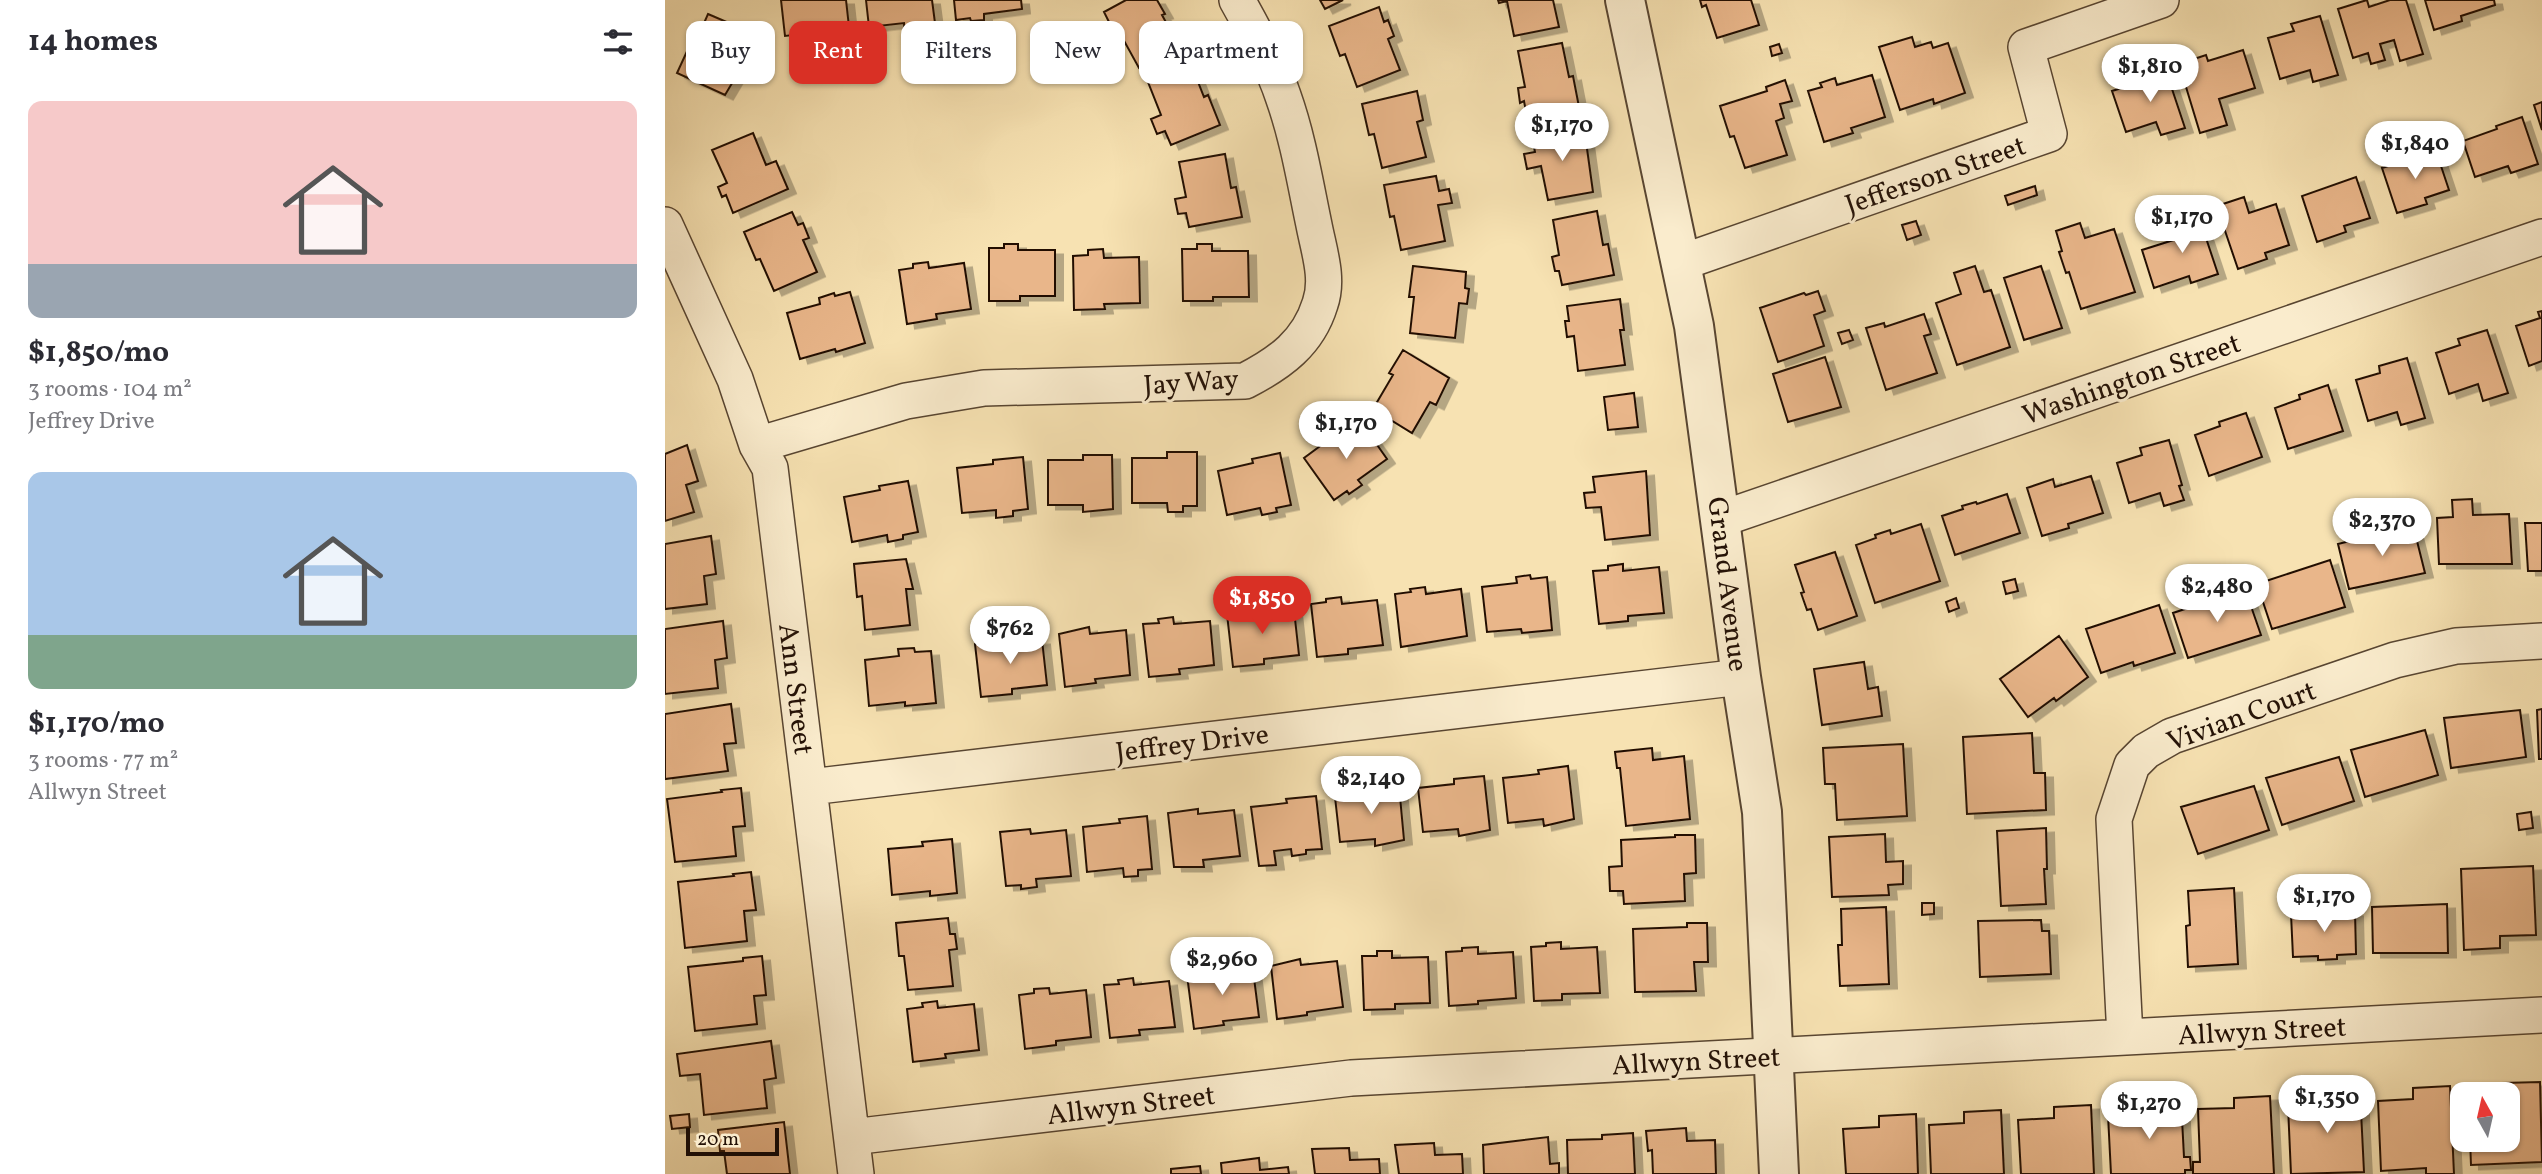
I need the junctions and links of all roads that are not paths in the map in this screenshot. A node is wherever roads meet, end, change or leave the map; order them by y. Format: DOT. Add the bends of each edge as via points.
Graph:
graph roads {
  1 [pos="1237,0"];
  2 [pos="1625,0"];
  3 [pos="2161,0"];
  4 [pos="665,225"];
  5 [pos="2542,237"];
  6 [pos="1680,263"];
  7 [pos="757,445"];
  8 [pos="1721,519"];
  9 [pos="2542,642"];
  10 [pos="1741,677"];
  11 [pos="810,788"];
  12 [pos="2542,1015"];
  13 [pos="2125,1037"];
  14 [pos="1773,1056"];
  15 [pos="852,1137"];
  16 [pos="856,1174"];
  17 [pos="1779,1174"];
  1 -- 7 [label="street, Jay Way" via="1283,94 1324,274 1321,303 1306,336 1275,366 1245,381 984,388 906,401"];
  2 -- 6 [label="street, Grand Avenue"];
  3 -- 6 [label="street, Jefferson Street" via="2027,47 2049,134"];
  4 -- 7 [label="street, Ann Street" via="735,379"];
  5 -- 8 [label="street, Washington Street"];
  6 -- 8 [label="street, Grand Avenue" via="1694,326"];
  7 -- 11 [label="street, Ann Street" via="770,468"];
  8 -- 10 [label="street, Grand Avenue"];
  9 -- 13 [label="street, Vivian Court" via="2456,646 2395,660 2172,736 2146,751 2132,765 2114,819"];
  10 -- 11 [label="street, Jeffrey Drive"];
  10 -- 14 [label="street, Grand Avenue" via="1762,812"];
  11 -- 15 [label="street, Ann Street"];
  12 -- 13 [label="street, Allwyn Street"];
  13 -- 14 [label="street, Allwyn Street"];
  14 -- 15 [label="street, Allwyn Street" via="1351,1078"];
  14 -- 17 [label="street, Grand Avenue"];
  15 -- 16 [label="street, Ann Street"];
}
